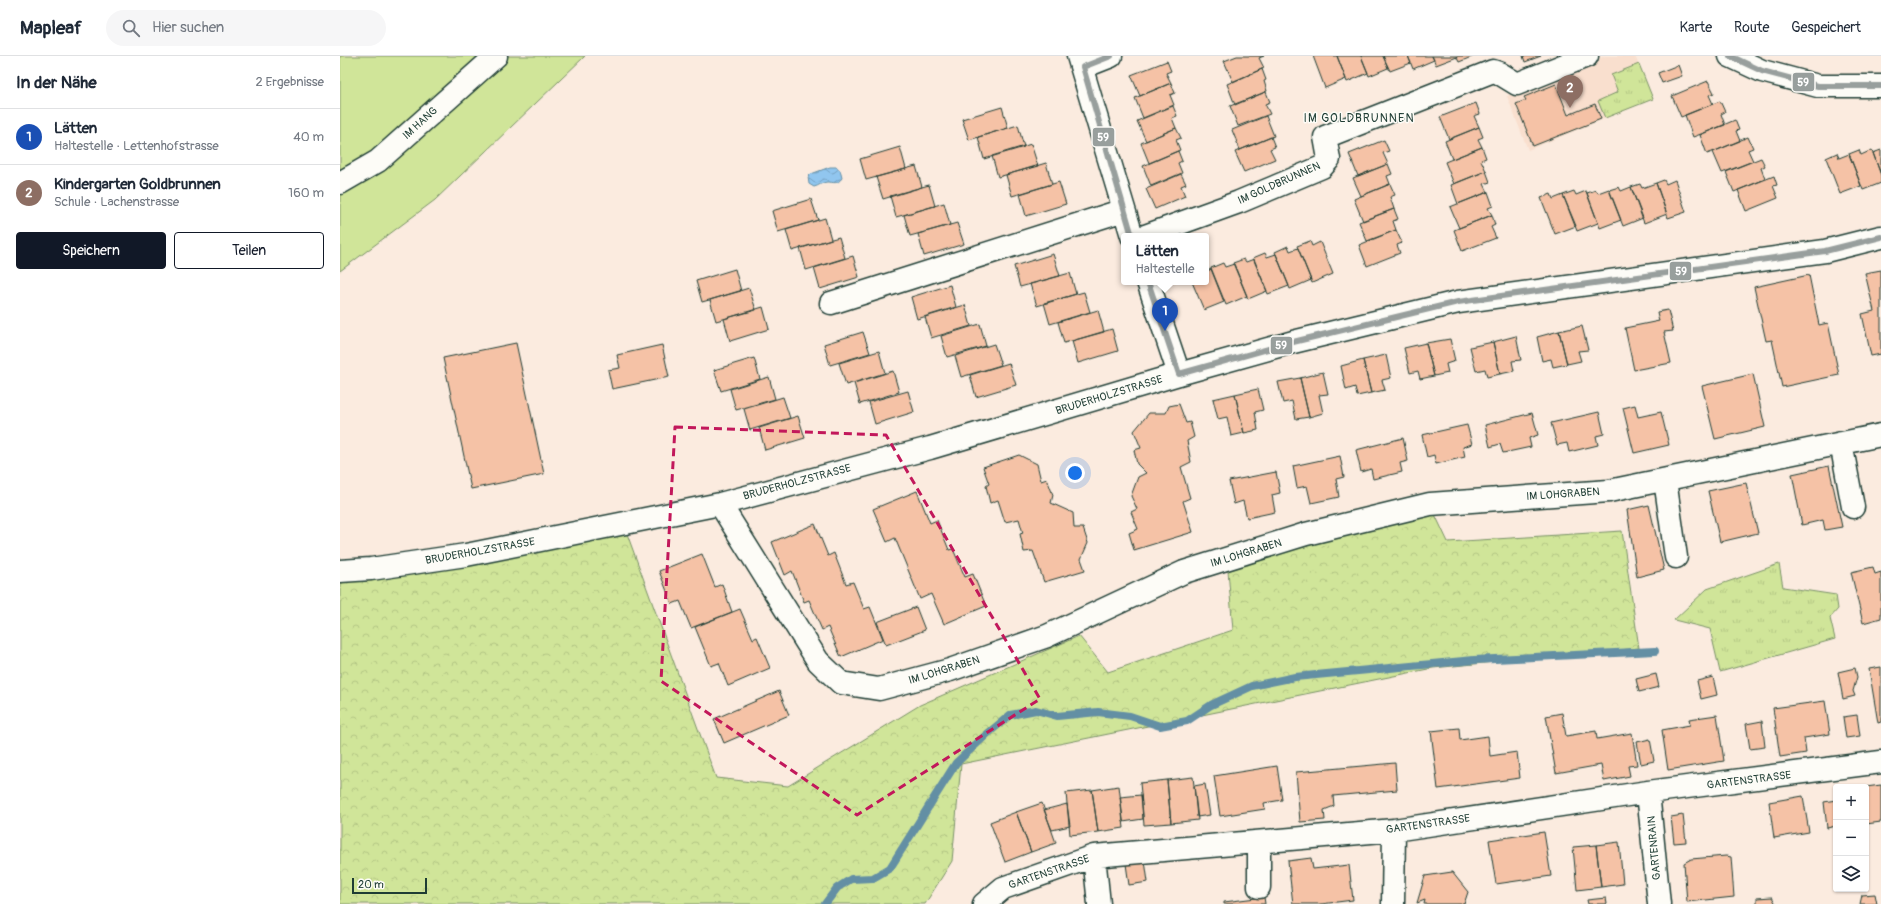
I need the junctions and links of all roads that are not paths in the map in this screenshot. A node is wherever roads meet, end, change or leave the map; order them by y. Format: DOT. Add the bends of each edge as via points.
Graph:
graph roads {
  1 [pos="496,56"];
  2 [pos="1111,56"];
  3 [pos="1587,56"];
  4 [pos="1730,56"];
  5 [pos="1080,62"];
  6 [pos="1881,86"];
  7 [pos="340,183"];
  8 [pos="1124,210"];
  9 [pos="1131,233"];
  10 [pos="1152,233"];
  11 [pos="1881,237"];
  12 [pos="1149,285"];
  13 [pos="831,303"];
  14 [pos="1179,374"];
  15 [pos="1881,435"];
  16 [pos="1841,443"];
  17 [pos="1665,480"];
  18 [pos="720,504"];
  19 [pos="1853,507"];
  20 [pos="1676,557"];
  21 [pos="340,571"];
  22 [pos="1881,762"];
  23 [pos="1648,792"];
  24 [pos="1394,830"];
  25 [pos="1259,842"];
  26 [pos="1094,856"];
  27 [pos="1259,887"];
  28 [pos="984,904"];
  29 [pos="1099,904"];
  30 [pos="1393,904"];
  31 [pos="1659,904"];
  1 -- 7 [label="street, IM HANG" via="378,161"];
  2 -- 5 [label="street"];
  3 -- 10 [label="street, IM GOLDBRUNNEN" via="1517,84 1493,71 1326,137 1329,159 1322,166 1239,202"];
  4 -- 6 [label="street" via="1762,71 1818,86"];
  5 -- 8 [label="street"];
  8 -- 9 [label="street"];
  8 -- 13 [label="street"];
  11 -- 14 [label="street, BRUDERHOLZSTRASSE" via="1825,251 1458,302 1308,338"];
  12 -- 14 [label="street"];
  14 -- 18 [label="street, BRUDERHOLZSTRASSE" via="930,448"];
  15 -- 16 [label="street, IM LOHGRABEN"];
  16 -- 17 [label="street, IM LOHGRABEN"];
  16 -- 19 [label="street"];
  17 -- 18 [label="street, IM LOHGRABEN" via="1609,491 1430,504 1306,534 1184,572 1047,636 950,670 879,689 841,683 818,661"];
  17 -- 20 [label="street"];
  18 -- 21 [label="street, BRUDERHOLZSTRASSE" via="466,556"];
  22 -- 23 [label="street, GARTENSTRASSE"];
  23 -- 24 [label="street, GARTENSTRASSE"];
  23 -- 31 [label="street, GARTENRAIN"];
  24 -- 25 [label="street, GARTENSTRASSE"];
  24 -- 30 [label="street"];
  25 -- 26 [label="street, GARTENSTRASSE"];
  25 -- 27 [label="street"];
  26 -- 28 [label="street, GARTENSTRASSE" via="1003,888"];
  26 -- 29 [label="street"];
}
